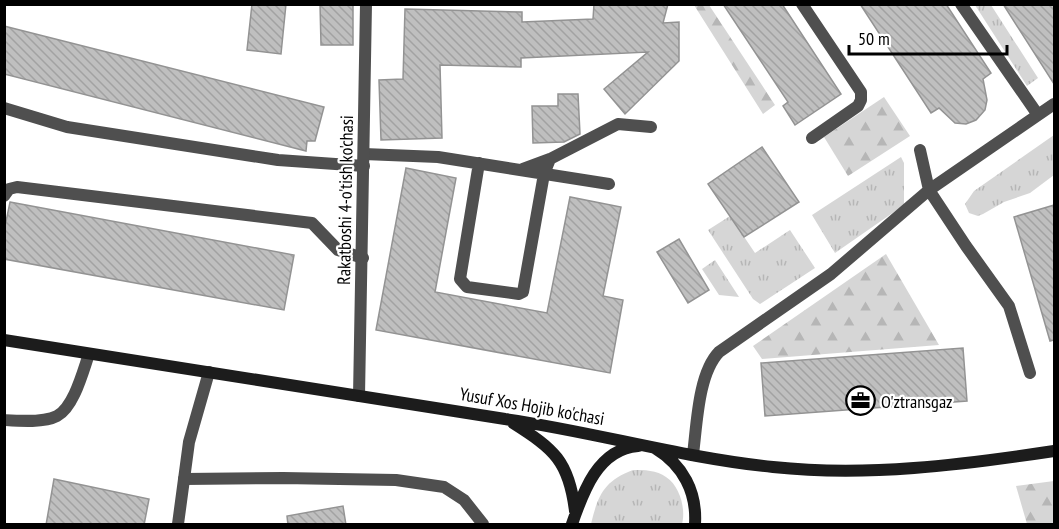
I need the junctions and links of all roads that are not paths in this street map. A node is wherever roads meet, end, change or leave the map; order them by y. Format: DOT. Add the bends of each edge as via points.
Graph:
graph roads {
  1 [pos="366,4"];
  2 [pos="802,4"];
  3 [pos="961,4"];
  4 [pos="1054,104"];
  5 [pos="4,108"];
  6 [pos="1038,115"];
  7 [pos="651,127"];
  8 [pos="812,138"];
  9 [pos="920,150"];
  10 [pos="550,159"];
  11 [pos="364,160"];
  12 [pos="479,164"];
  13 [pos="519,170"];
  14 [pos="544,174"];
  15 [pos="609,184"];
  16 [pos="929,190"];
  17 [pos="4,196"];
  18 [pos="363,258"];
  19 [pos="4,340"];
  20 [pos="89,354"];
  21 [pos="209,372"];
  22 [pos="1030,374"];
  23 [pos="359,396"];
  24 [pos="507,419"];
  25 [pos="4,420"];
  26 [pos="649,446"];
  27 [pos="1054,450"];
  28 [pos="693,454"];
  29 [pos="184,479"];
  30 [pos="574,520"];
  31 [pos="178,525"];
  32 [pos="483,525"];
  33 [pos="695,525"];
  1 -- 11 [label="street, Rakatboshi 4-o'tish ko'chasi"];
  2 -- 8 [label="street" via="861,92 858,106"];
  3 -- 6 [label="street"];
  4 -- 6 [label="street"];
  5 -- 11 [label="street" via="67,127 278,160"];
  6 -- 16 [label="street"];
  7 -- 10 [label="street" via="618,124"];
  9 -- 16 [label="street"];
  10 -- 13 [label="street"];
  10 -- 14 [label="street"];
  11 -- 12 [label="street" via="438,157"];
  11 -- 18 [label="street, Rakatboshi 4-o'tish ko'chasi"];
  12 -- 13 [label="street"];
  12 -- 14 [label="street" via="460,279 467,287 523,292"];
  13 -- 14 [label="street"];
  14 -- 15 [label="street"];
  16 -- 22 [label="street" via="1009,306"];
  16 -- 28 [label="street" via="831,274 712,359 705,374"];
  17 -- 18 [label="street" via="17,187 312,223 338,250"];
  18 -- 23 [label="street, Rakatboshi 4-o'tish ko'chasi"];
  19 -- 20 [label="main road, Yusuf Xos Hojib ko'chasi"];
  20 -- 21 [label="main road, Yusuf Xos Hojib ko'chasi"];
  20 -- 25 [label="street" via="70,404 57,416"];
  21 -- 23 [label="main road, Yusuf Xos Hojib ko'chasi"];
  21 -- 29 [label="street" via="189,442"];
  23 -- 24 [label="main road, Yusuf Xos Hojib ko'chasi"];
  24 -- 26 [label="main road, Yusuf Xos Hojib ko'chasi"];
  24 -- 30 [label="main road" via="556,455 568,477"];
  26 -- 28 [label="main road, Yusuf Xos Hojib ko'chasi"];
  26 -- 30 [label="main road" via="622,449 604,461 590,481"];
  26 -- 33 [label="main road" via="671,460 685,477 693,497"];
  27 -- 28 [label="main road, Yusuf Xos Hojib ko'chasi" via="955,464 853,472 773,467"];
  29 -- 31 [label="street"];
  29 -- 32 [label="street" via="396,480 444,487 464,500"];
}
